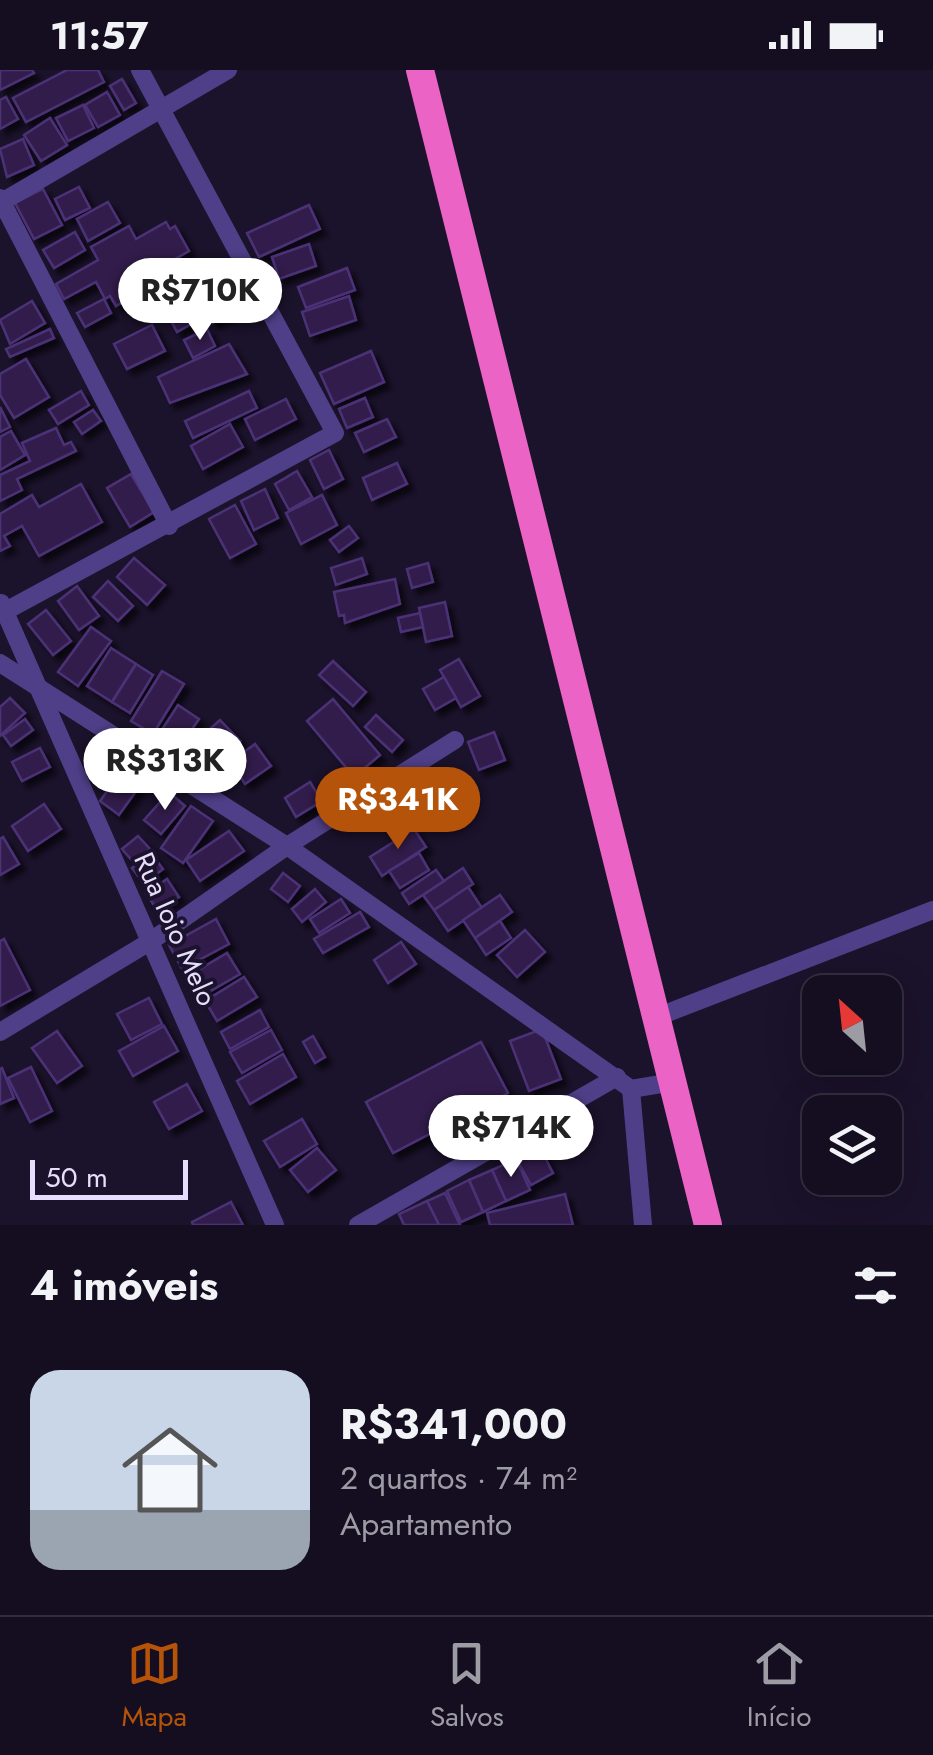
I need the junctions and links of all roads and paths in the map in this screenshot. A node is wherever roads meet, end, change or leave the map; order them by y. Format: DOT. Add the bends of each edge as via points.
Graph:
graph roads {
  1 [pos="140,70"];
  2 [pos="228,70"];
  3 [pos="420,70"];
  4 [pos="160,108"];
  5 [pos="1,201"];
  6 [pos="169,526"];
  7 [pos="2,608"];
  8 [pos="0,662"];
  9 [pos="38,685"];
  10 [pos="455,740"];
  11 [pos="286,846"];
  12 [pos="933,910"];
  13 [pos="151,941"];
  14 [pos="657,1018"];
  15 [pos="0,1032"];
  16 [pos="674,1082"];
  17 [pos="624,1083"];
  18 [pos="275,1225"];
  19 [pos="358,1225"];
  20 [pos="643,1225"];
  21 [pos="708,1225"];
  1 -- 4 [label="street"];
  2 -- 4 [label="street"];
  3 -- 14 [label="highway"];
  4 -- 5 [label="street"];
  4 -- 6 [label="street" via="334,433"];
  5 -- 6 [label="street"];
  6 -- 7 [label="street"];
  7 -- 9 [label="street, Rua Ioio Melo"];
  8 -- 9 [label="street"];
  9 -- 11 [label="street"];
  9 -- 13 [label="street, Rua Ioio Melo"];
  10 -- 11 [label="street"];
  11 -- 13 [label="street"];
  11 -- 17 [label="street"];
  12 -- 14 [label="street"];
  13 -- 15 [label="street"];
  13 -- 18 [label="street, Rua Ioio Melo"];
  14 -- 16 [label="highway"];
  16 -- 17 [label="street"];
  16 -- 21 [label="highway"];
  17 -- 19 [label="street"];
  17 -- 20 [label="street"];
}
